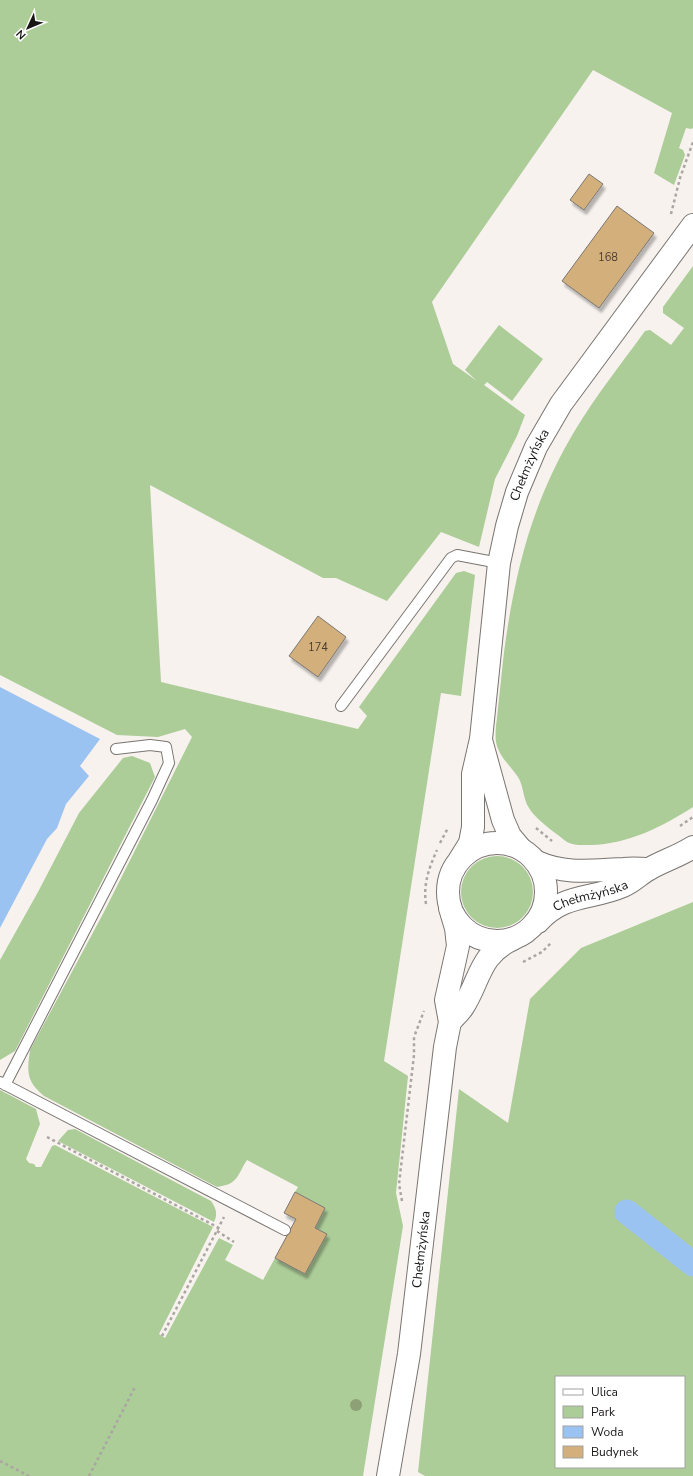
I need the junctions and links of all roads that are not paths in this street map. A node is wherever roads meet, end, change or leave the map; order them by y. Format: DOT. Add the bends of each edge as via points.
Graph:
graph roads {
  1 [pos="693,212"];
  2 [pos="689,229"];
  3 [pos="499,563"];
  4 [pos="341,706"];
  5 [pos="481,739"];
  6 [pos="116,749"];
  7 [pos="693,847"];
  8 [pos="520,848"];
  9 [pos="460,859"];
  10 [pos="537,862"];
  11 [pos="649,869"];
  12 [pos="450,908"];
  13 [pos="535,925"];
  14 [pos="513,939"];
  15 [pos="450,1022"];
  16 [pos="2,1083"];
  17 [pos="285,1230"];
  18 [pos="388,1476"];
  1 -- 2 [label="street, Chełmżyńska"];
  2 -- 3 [label="street, Chełmżyńska" via="552,419 517,492"];
  3 -- 4 [label="lane" via="458,555 451,558"];
  3 -- 5 [label="street, Chełmżyńska"];
  5 -- 8 [label="street, Chełmżyńska" via="503,820 510,836"];
  5 -- 9 [label="street, Chełmżyńska" via="473,774 472,834 470,843"];
  6 -- 16 [label="lane" via="166,747 169,763 152,800"];
  7 -- 11 [label="street, Chełmżyńska"];
  8 -- 9 [label="street" via="499,842 484,844"];
  8 -- 10 [label="street"];
  9 -- 12 [label="street" via="449,882"];
  10 -- 11 [label="street, Chełmżyńska" via="566,871"];
  10 -- 13 [label="street" via="543,872 547,894 541,916"];
  11 -- 13 [label="street, Chełmżyńska" via="623,886 560,904"];
  12 -- 14 [label="street" via="464,929 475,937 500,942"];
  12 -- 15 [label="street, Chełmżyńska" via="458,938 446,1000"];
  13 -- 14 [label="street"];
  14 -- 15 [label="street, Chełmżyńska" via="491,955 484,964 463,1007"];
  15 -- 18 [label="street, Chełmżyńska" via="404,1385"];
  16 -- 17 [label="lane"];
}
